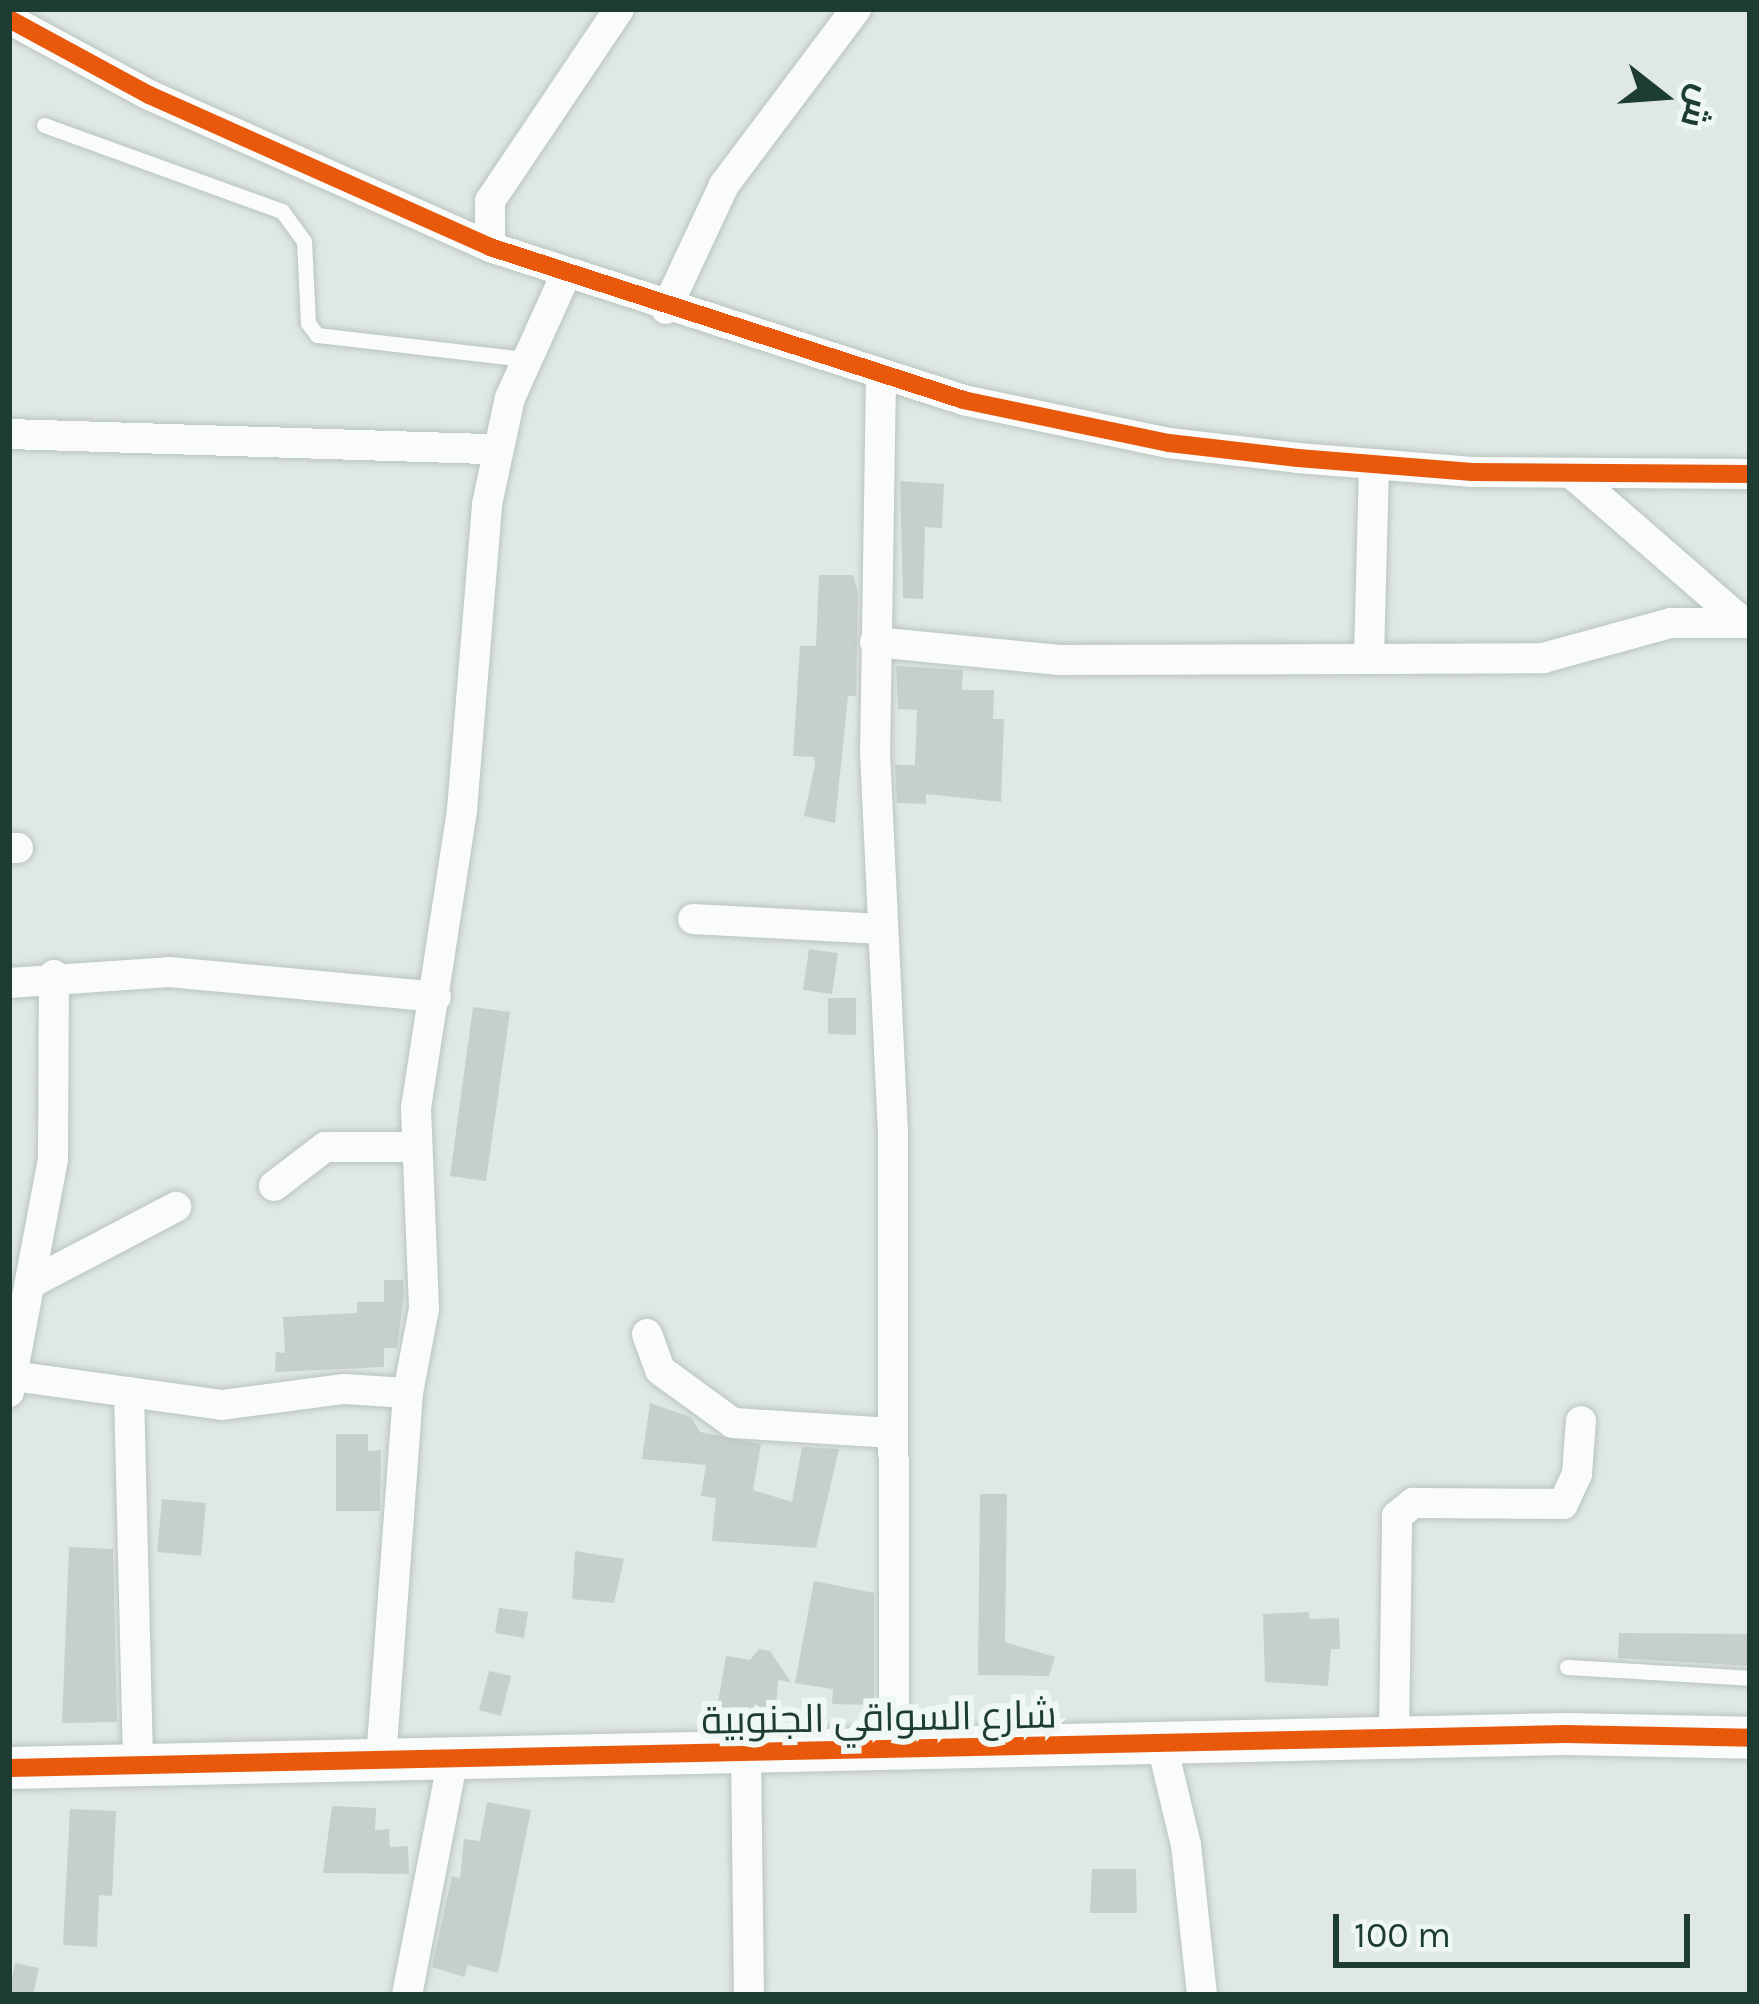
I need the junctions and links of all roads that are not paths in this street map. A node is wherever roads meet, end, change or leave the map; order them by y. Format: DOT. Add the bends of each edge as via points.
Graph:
graph roads {
  1 [pos="619,9"];
  2 [pos="856,9"];
  3 [pos="22,18"];
  4 [pos="44,125"];
  5 [pos="490,247"];
  6 [pos="565,276"];
  7 [pos="666,309"];
  8 [pos="524,359"];
  9 [pos="880,376"];
  10 [pos="9,434"];
  11 [pos="496,449"];
  12 [pos="1374,464"];
  13 [pos="1571,473"];
  14 [pos="1750,474"];
  15 [pos="1745,622"];
  16 [pos="875,642"];
  17 [pos="1369,657"];
  18 [pos="693,919"];
  19 [pos="882,929"];
  20 [pos="54,975"];
  21 [pos="9,983"];
  22 [pos="436,997"];
  23 [pos="415,1147"];
  24 [pos="274,1186"];
  25 [pos="176,1207"];
  26 [pos="32,1283"];
  27 [pos="647,1334"];
  28 [pos="11,1384"];
  29 [pos="129,1392"];
  30 [pos="409,1393"];
  31 [pos="1581,1421"];
  32 [pos="893,1433"];
  33 [pos="1567,1666"];
  34 [pos="1750,1678"];
  35 [pos="1394,1738"];
  36 [pos="1750,1738"];
  37 [pos="1162,1744"];
  38 [pos="894,1750"];
  39 [pos="746,1753"];
  40 [pos="453,1759"];
  41 [pos="381,1760"];
  42 [pos="138,1766"];
  43 [pos="9,1768"];
  44 [pos="406,1995"];
  45 [pos="749,1995"];
  46 [pos="1202,1995"];
  1 -- 5 [label="street" via="490,201"];
  2 -- 7 [label="street" via="724,185"];
  3 -- 5 [label="street" via="149,95"];
  4 -- 8 [label="lane" via="282,211 304,241 308,322 317,334"];
  5 -- 6 [label="street"];
  6 -- 7 [label="street"];
  6 -- 8 [label="street"];
  7 -- 9 [label="street"];
  8 -- 11 [label="street"];
  9 -- 12 [label="street" via="1168,443"];
  9 -- 16 [label="street"];
  10 -- 11 [label="street"];
  11 -- 22 [label="street"];
  12 -- 13 [label="street"];
  12 -- 17 [label="street"];
  13 -- 14 [label="street"];
  13 -- 15 [label="street"];
  15 -- 17 [label="street" via="1671,622 1543,658"];
  16 -- 17 [label="street" via="1059,660"];
  16 -- 19 [label="street"];
  18 -- 19 [label="street"];
  19 -- 32 [label="street" via="893,1130"];
  20 -- 21 [label="street"];
  20 -- 22 [label="street" via="169,972"];
  20 -- 26 [label="street" via="52,1159"];
  22 -- 23 [label="street"];
  23 -- 24 [label="street" via="325,1147"];
  23 -- 30 [label="street" via="424,1308"];
  25 -- 26 [label="street"];
  26 -- 28 [label="street"];
  27 -- 32 [label="street" via="660,1370 734,1423"];
  28 -- 29 [label="street"];
  29 -- 30 [label="street" via="246,1406 344,1389"];
  29 -- 42 [label="street"];
  30 -- 41 [label="street"];
  31 -- 35 [label="street" via="1577,1474 1563,1504 1413,1503 1396,1516"];
  32 -- 38 [label="street"];
  33 -- 34 [label="lane"];
  35 -- 36 [label="street, شارع السواقي الجنوبية"];
  35 -- 37 [label="street, شارع السواقي الجنوبية"];
  37 -- 38 [label="street, شارع السواقي الجنوبية"];
  37 -- 46 [label="street" via="1186,1845"];
  38 -- 39 [label="street, شارع السواقي الجنوبية"];
  39 -- 40 [label="street, شارع السواقي الجنوبية"];
  39 -- 45 [label="street"];
  40 -- 41 [label="street, شارع السواقي الجنوبية"];
  40 -- 44 [label="street"];
  41 -- 42 [label="street, شارع السواقي الجنوبية"];
  42 -- 43 [label="street, شارع السواقي الجنوبية"];
}
